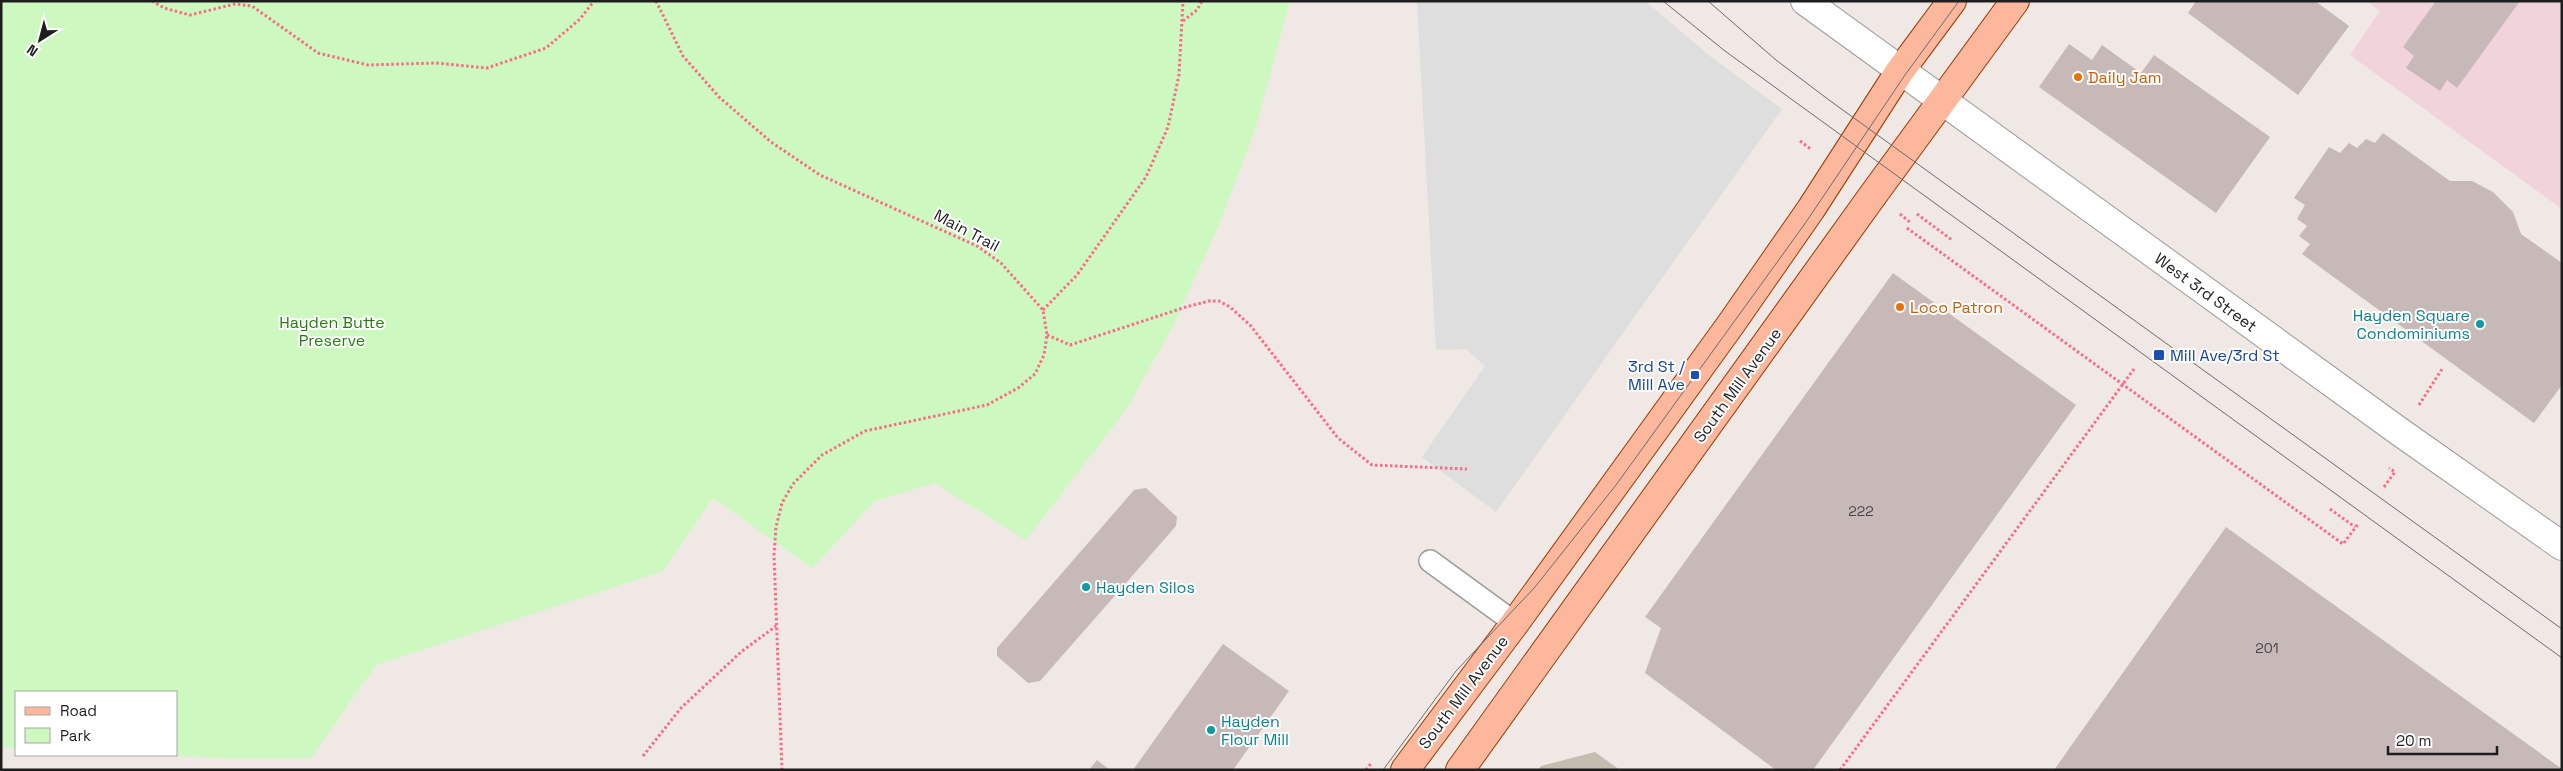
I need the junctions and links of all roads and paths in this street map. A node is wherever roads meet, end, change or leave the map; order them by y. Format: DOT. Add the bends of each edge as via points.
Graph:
graph roads {
  1 [pos="152,1"];
  2 [pos="594,1"];
  3 [pos="656,1"];
  4 [pos="1183,1"];
  5 [pos="1202,1"];
  6 [pos="1805,1"];
  7 [pos="1952,1"];
  8 [pos="2015,1"];
  9 [pos="1183,21"];
  10 [pos="1900,71"];
  11 [pos="1941,101"];
  12 [pos="1800,141"];
  13 [pos="1812,150"];
  14 [pos="1900,214"];
  15 [pos="1918,214"];
  16 [pos="1911,223"];
  17 [pos="1908,228"];
  18 [pos="1952,240"];
  19 [pos="1044,310"];
  20 [pos="1047,335"];
  21 [pos="2134,369"];
  22 [pos="2442,369"];
  23 [pos="2122,384"];
  24 [pos="2419,405"];
  25 [pos="2387,466"];
  26 [pos="1467,469"];
  27 [pos="2384,487"];
  28 [pos="2330,509"];
  29 [pos="2562,546"];
  30 [pos="1430,561"];
  31 [pos="1515,623"];
  32 [pos="776,626"];
  33 [pos="643,756"];
  34 [pos="782,770"];
  35 [pos="1405,770"];
  36 [pos="1460,770"];
  37 [pos="1840,770"];
  1 -- 2 [label="path" via="190,15 235,4 252,6 318,53 368,65 436,63 487,68 546,48 580,19"];
  3 -- 19 [label="path, Main Trail" via="683,56 719,97 771,142 820,175 977,246 1007,269"];
  4 -- 9 [label="path"];
  5 -- 9 [label="path" via="1197,10"];
  6 -- 10 [label="street, West 3rd Street"];
  7 -- 10 [label="main road, South Mill Avenue"];
  8 -- 11 [label="main road, South Mill Avenue"];
  9 -- 19 [label="path" via="1179,75 1168,127 1146,177 1076,275"];
  10 -- 11 [label="street, West 3rd Street"];
  10 -- 31 [label="main road, South Mill Avenue" via="1811,209"];
  11 -- 29 [label="street, West 3rd Street"];
  11 -- 36 [label="main road, South Mill Avenue"];
  12 -- 13 [label="path"];
  14 -- 16 [label="path"];
  15 -- 18 [label="path"];
  17 -- 23 [label="path"];
  19 -- 20 [label="path"];
  20 -- 26 [label="path" via="1070,344 1186,307 1219,301 1250,325 1338,438 1372,465"];
  20 -- 32 [label="path" via="1044,355 1035,374 1018,388 987,405 865,431 822,455 806,469 782,503 776,527"];
  21 -- 23 [label="path"];
  22 -- 24 [label="path"];
  23 -- 28 [label="path" via="2343,544 2356,526"];
  23 -- 37 [label="path"];
  25 -- 27 [label="path" via="2395,472"];
  30 -- 31 [label="lane"];
  31 -- 35 [label="main road, South Mill Avenue"];
  32 -- 33 [label="path" via="741,652 681,708"];
  32 -- 34 [label="path"];
}
